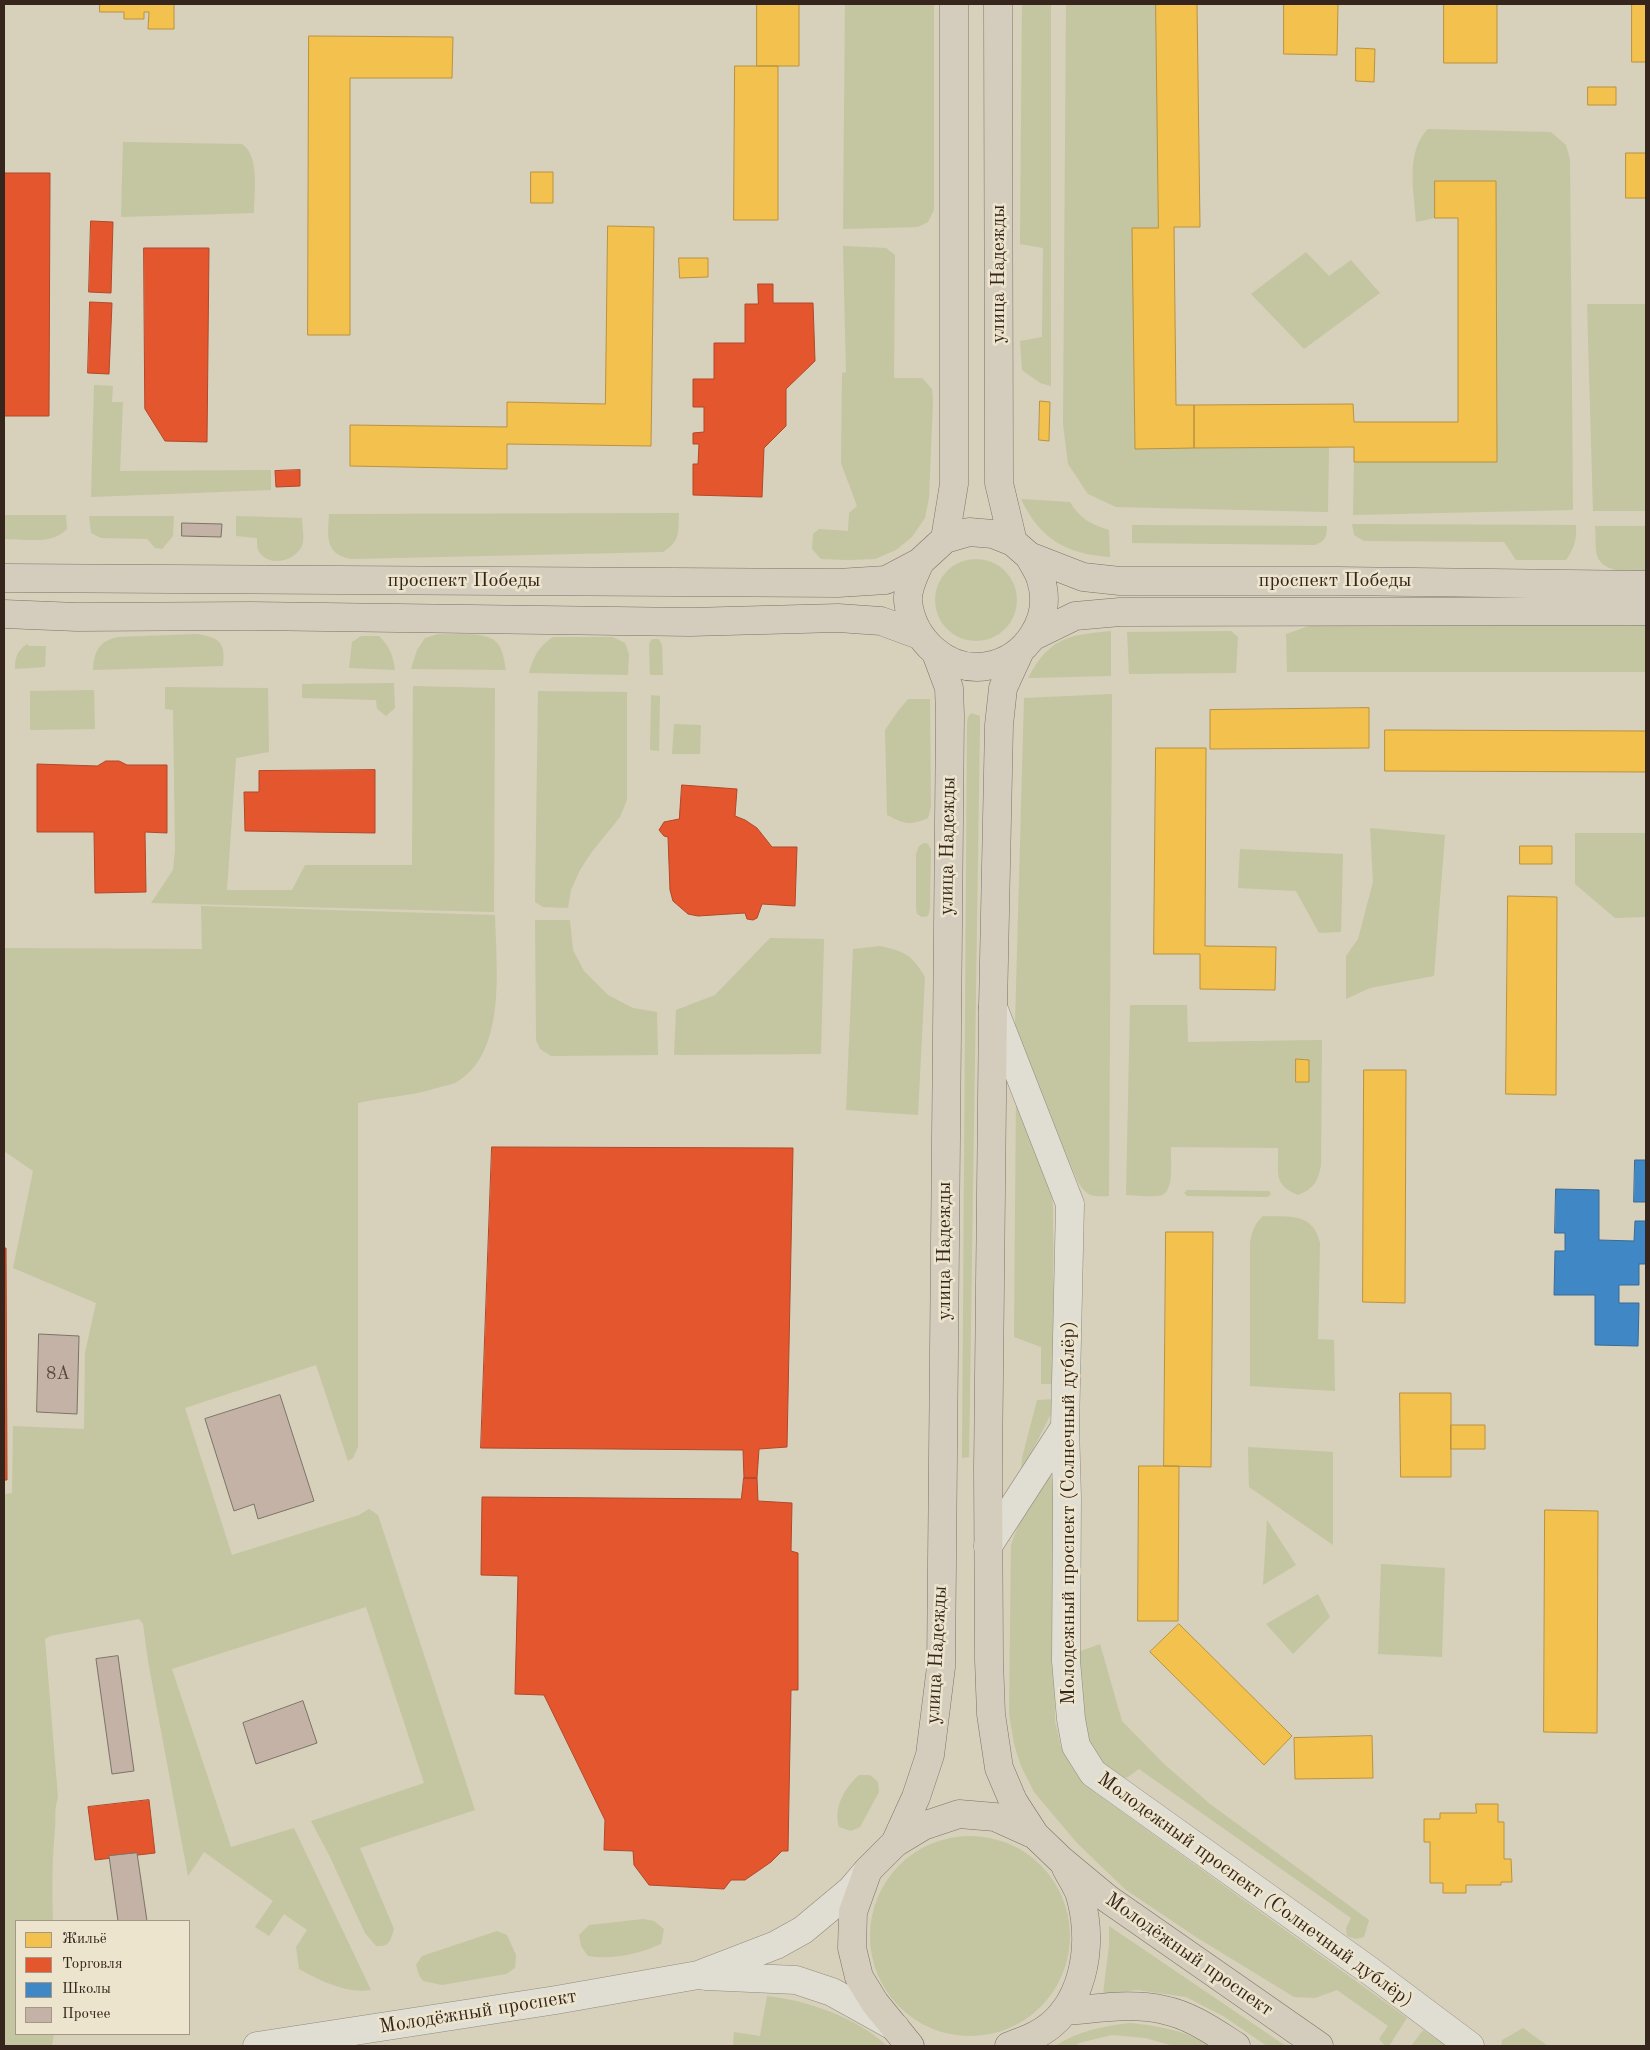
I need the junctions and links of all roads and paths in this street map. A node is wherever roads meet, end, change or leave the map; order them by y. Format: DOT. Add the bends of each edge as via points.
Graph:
graph roads {
  1 [pos="954,4"];
  2 [pos="998,4"];
  3 [pos="945,539"];
  4 [pos="1021,549"];
  5 [pos="920,562"];
  6 [pos="4,578"];
  7 [pos="1646,586"];
  8 [pos="1646,612"];
  9 [pos="4,614"];
  10 [pos="1027,643"];
  11 [pos="927,644"];
  12 [pos="993,1007"];
  13 [pos="1065,1428"];
  14 [pos="988,1546"];
  15 [pos="1035,1835"];
  16 [pos="895,1843"];
  17 [pos="1061,1860"];
  18 [pos="868,1870"];
  19 [pos="698,1975"];
  20 [pos="1064,2011"];
  21 [pos="902,2037"];
  22 [pos="1031,2041"];
  23 [pos="257,2046"];
  24 [pos="932,2046"];
  25 [pos="1009,2046"];
  26 [pos="1236,2046"];
  27 [pos="1320,2046"];
  28 [pos="1470,2046"];
  1 -- 3 [label="main road" via="954,484"];
  2 -- 4 [label="main road, улица Надежды" via="999,483"];
  3 -- 4 [label="main road, проспект Победы" via="969,532 993,534"];
  3 -- 5 [label="main road, проспект Победы"];
  4 -- 7 [label="main road, проспект Победы" via="1083,577 1120,581"];
  4 -- 10 [label="main road" via="1041,579 1044,601 1043,614"];
  5 -- 6 [label="main road, проспект Победы" via="886,580 838,583"];
  5 -- 11 [label="main road, проспект Победы" via="912,579 908,600 910,614"];
  8 -- 10 [label="main road, проспект Победы" via="1120,612 1075,616"];
  9 -- 11 [label="main road, проспект Победы" via="690,622 838,618 881,621"];
  10 -- 11 [label="main road, проспект Победы" via="999,663 986,666 962,666"];
  10 -- 12 [label="main road" via="1003,688 999,725"];
  11 -- 16 [label="main road, улица Надежды" via="949,688 950,715 941,1667 930,1754"];
  12 -- 13 [label="street, Молодежный проспект (Солнечный дублёр)" via="1070,1204"];
  12 -- 14 [label="main road"];
  13 -- 14 [label="street"];
  13 -- 28 [label="street, Молодежный проспект (Солнечный дублёр)" via="1066,1661 1076,1746 1093,1772"];
  14 -- 15 [label="main road" via="991,1714 999,1768 1013,1801"];
  15 -- 16 [label="main road, Молодёжный проспект" via="995,1817 959,1814 923,1826"];
  15 -- 17 [label="main road, Молодёжный проспект"];
  16 -- 18 [label="main road, Молодёжный проспект"];
  17 -- 20 [label="main road, Молодёжный проспект" via="1080,1894 1087,1935 1084,1970"];
  17 -- 27 [label="main road, Молодёжный проспект" via="1108,1899"];
  18 -- 19 [label="street, Молодёжный проспект" via="803,1930 776,1945"];
  18 -- 21 [label="main road, Молодёжный проспект" via="853,1912 852,1948 860,1977 875,2003"];
  19 -- 21 [label="street, Молодёжный проспект" via="796,1980 832,1992"];
  19 -- 23 [label="street, Молодёжный проспект"];
  20 -- 22 [label="main road, Молодёжный проспект"];
  20 -- 26 [label="main road" via="1138,2007 1164,2010 1191,2019"];
  21 -- 24 [label="main road, Молодёжный проспект"];
  22 -- 25 [label="main road, Молодёжный проспект"];
}
